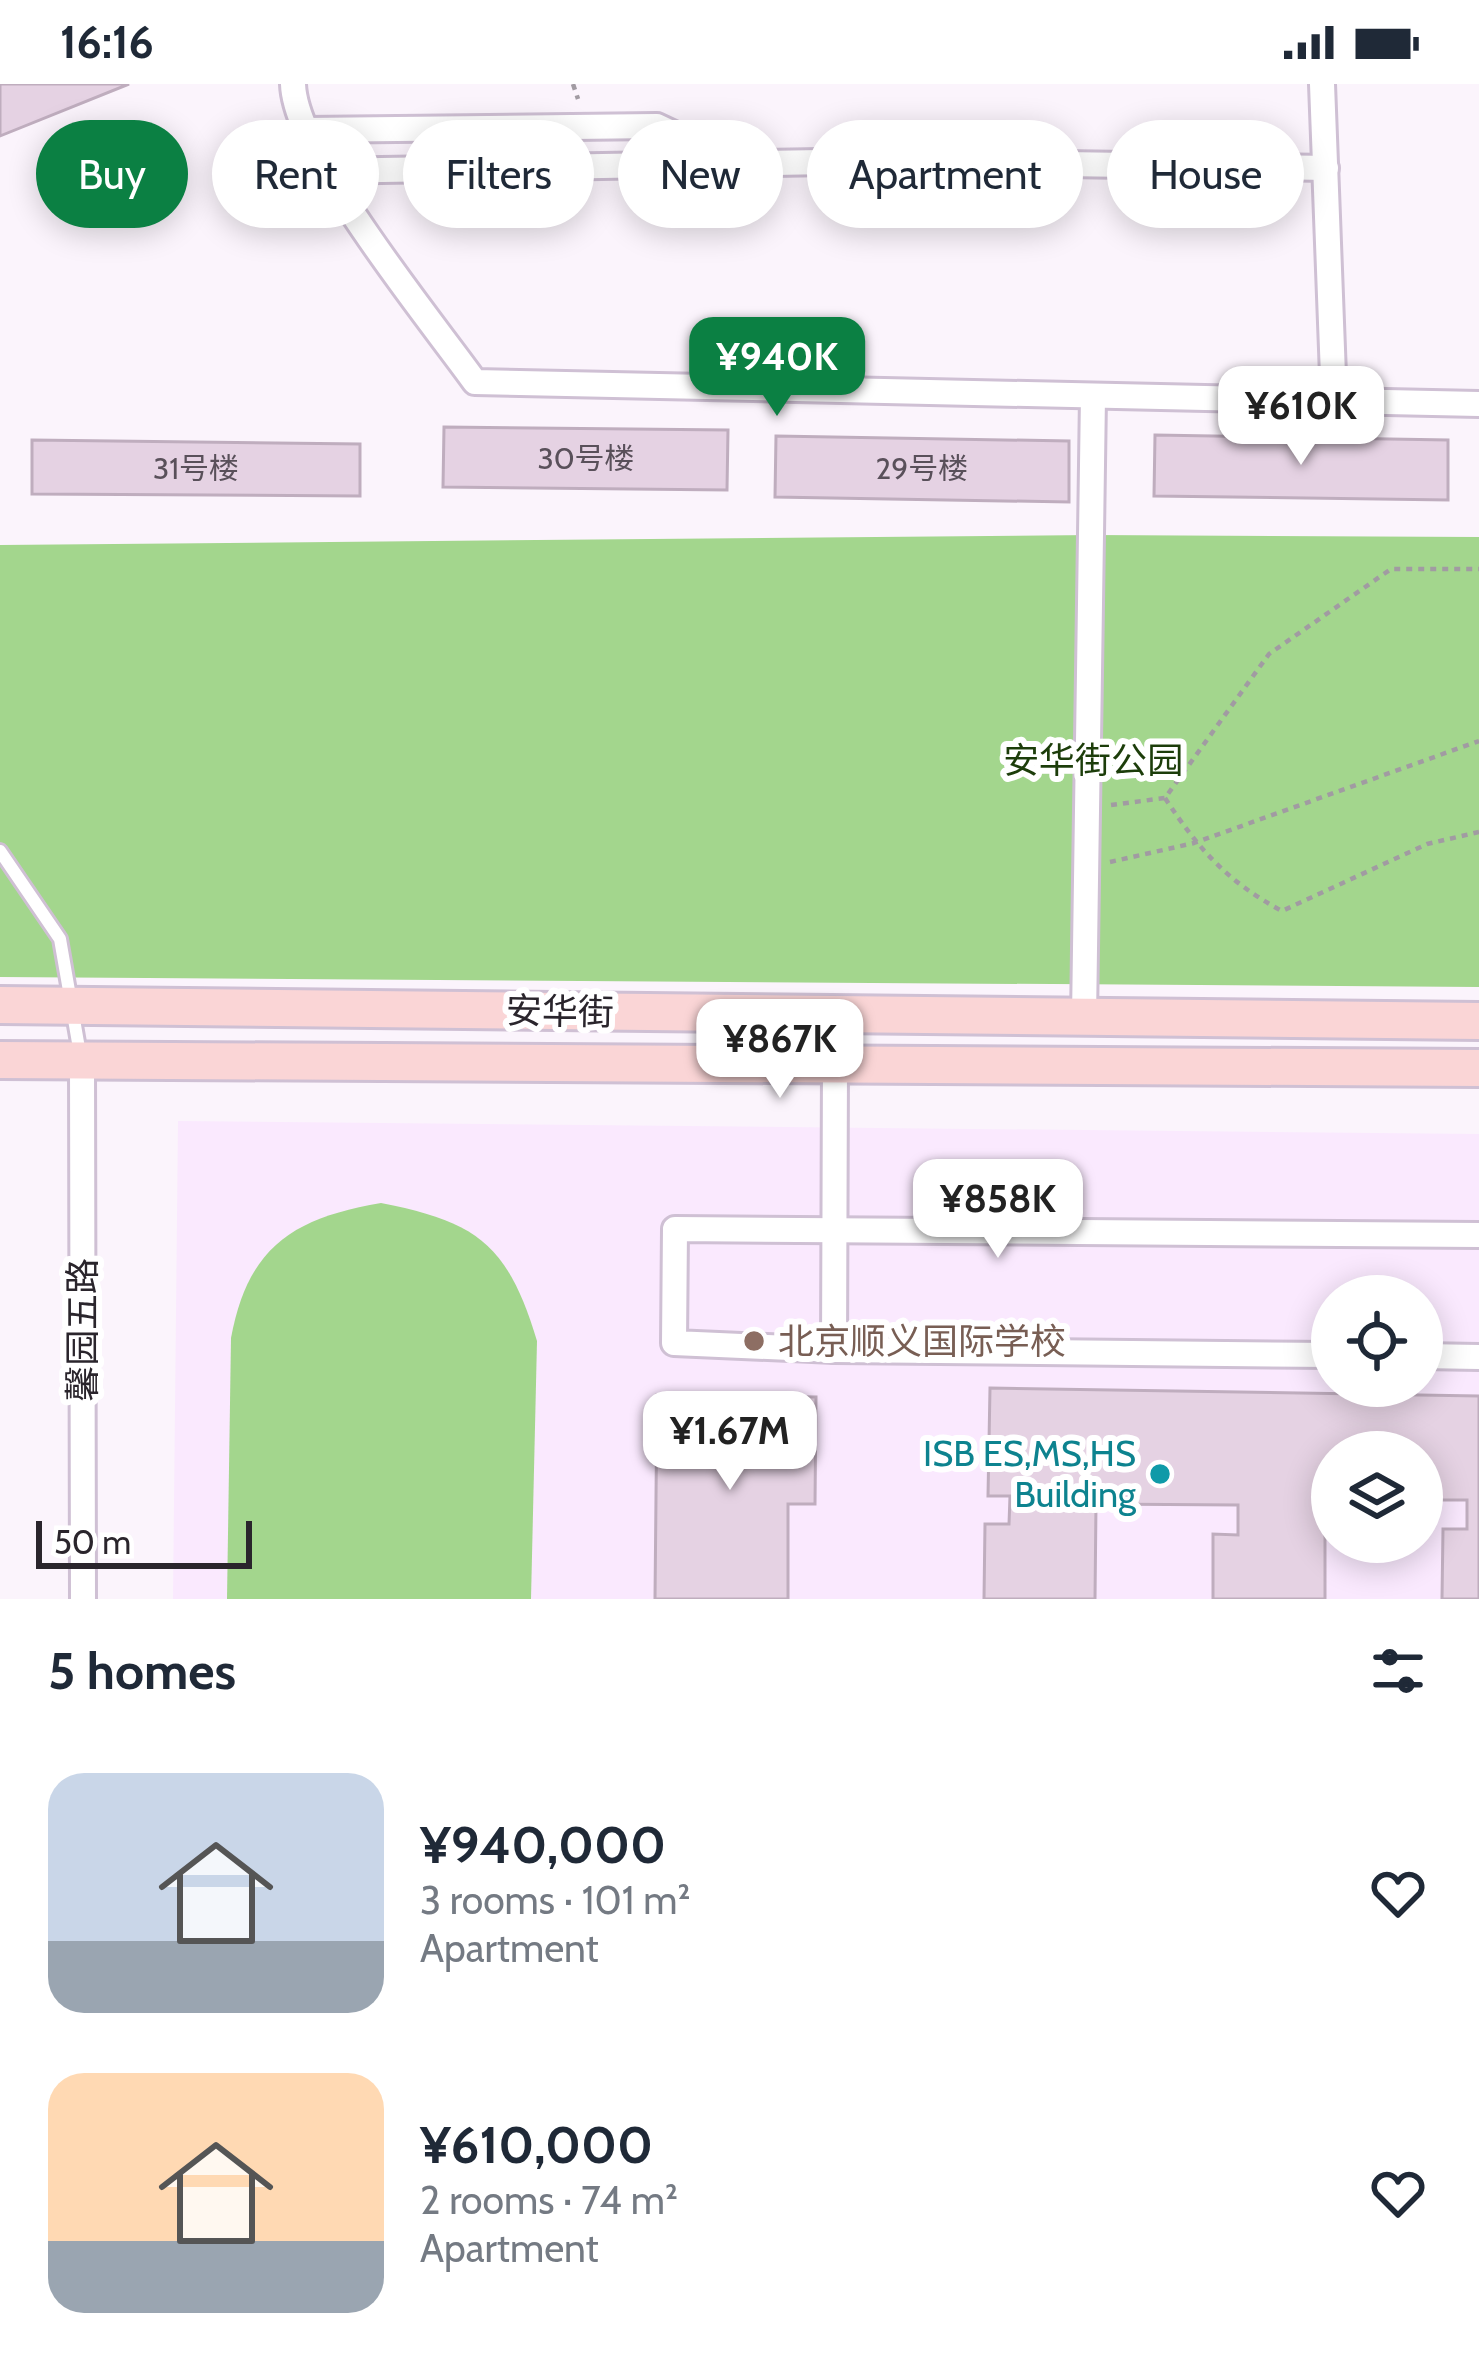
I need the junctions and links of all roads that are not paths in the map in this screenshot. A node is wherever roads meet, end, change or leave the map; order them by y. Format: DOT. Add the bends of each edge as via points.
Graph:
graph roads {
  1 [pos="293,84"];
  2 [pos="1322,84"];
  3 [pos="303,120"];
  4 [pos="618,126"];
  5 [pos="379,129"];
  6 [pos="1326,168"];
  7 [pos="379,170"];
  8 [pos="366,228"];
  9 [pos="1094,396"];
  10 [pos="1334,402"];
  11 [pos="1479,404"];
  12 [pos="0,851"];
  13 [pos="0,1005"];
  14 [pos="71,1005"];
  15 [pos="1084,1018"];
  16 [pos="1479,1022"];
  17 [pos="0,1060"];
  18 [pos="82,1061"];
  19 [pos="835,1066"];
  20 [pos="1479,1069"];
  21 [pos="836,1230"];
  22 [pos="1479,1235"];
  23 [pos="834,1351"];
  24 [pos="1311,1355"];
  25 [pos="1443,1356"];
  26 [pos="1479,1357"];
  27 [pos="83,1599"];
  1 -- 3 [label="street"];
  2 -- 6 [label="street"];
  4 -- 5 [label="street"];
  6 -- 7 [label="street" via="880,161"];
  6 -- 10 [label="street"];
  8 -- 9 [label="street" via="475,382"];
  9 -- 10 [label="street"];
  9 -- 15 [label="street"];
  10 -- 11 [label="street"];
  12 -- 14 [label="lane" via="60,939"];
  13 -- 14 [label="street, 安华街"];
  14 -- 15 [label="street, 安华街"];
  14 -- 18 [label="lane"];
  15 -- 16 [label="street, 安华街"];
  17 -- 18 [label="street, 安华街"];
  18 -- 19 [label="street, 安华街"];
  18 -- 27 [label="street, 馨园五路"];
  19 -- 20 [label="street, 安华街"];
  19 -- 21 [label="street"];
  21 -- 22 [label="street"];
  21 -- 23 [label="street"];
  21 -- 23 [label="street" via="675,1229 674,1343"];
  23 -- 24 [label="street"];
  25 -- 26 [label="street"];
}
